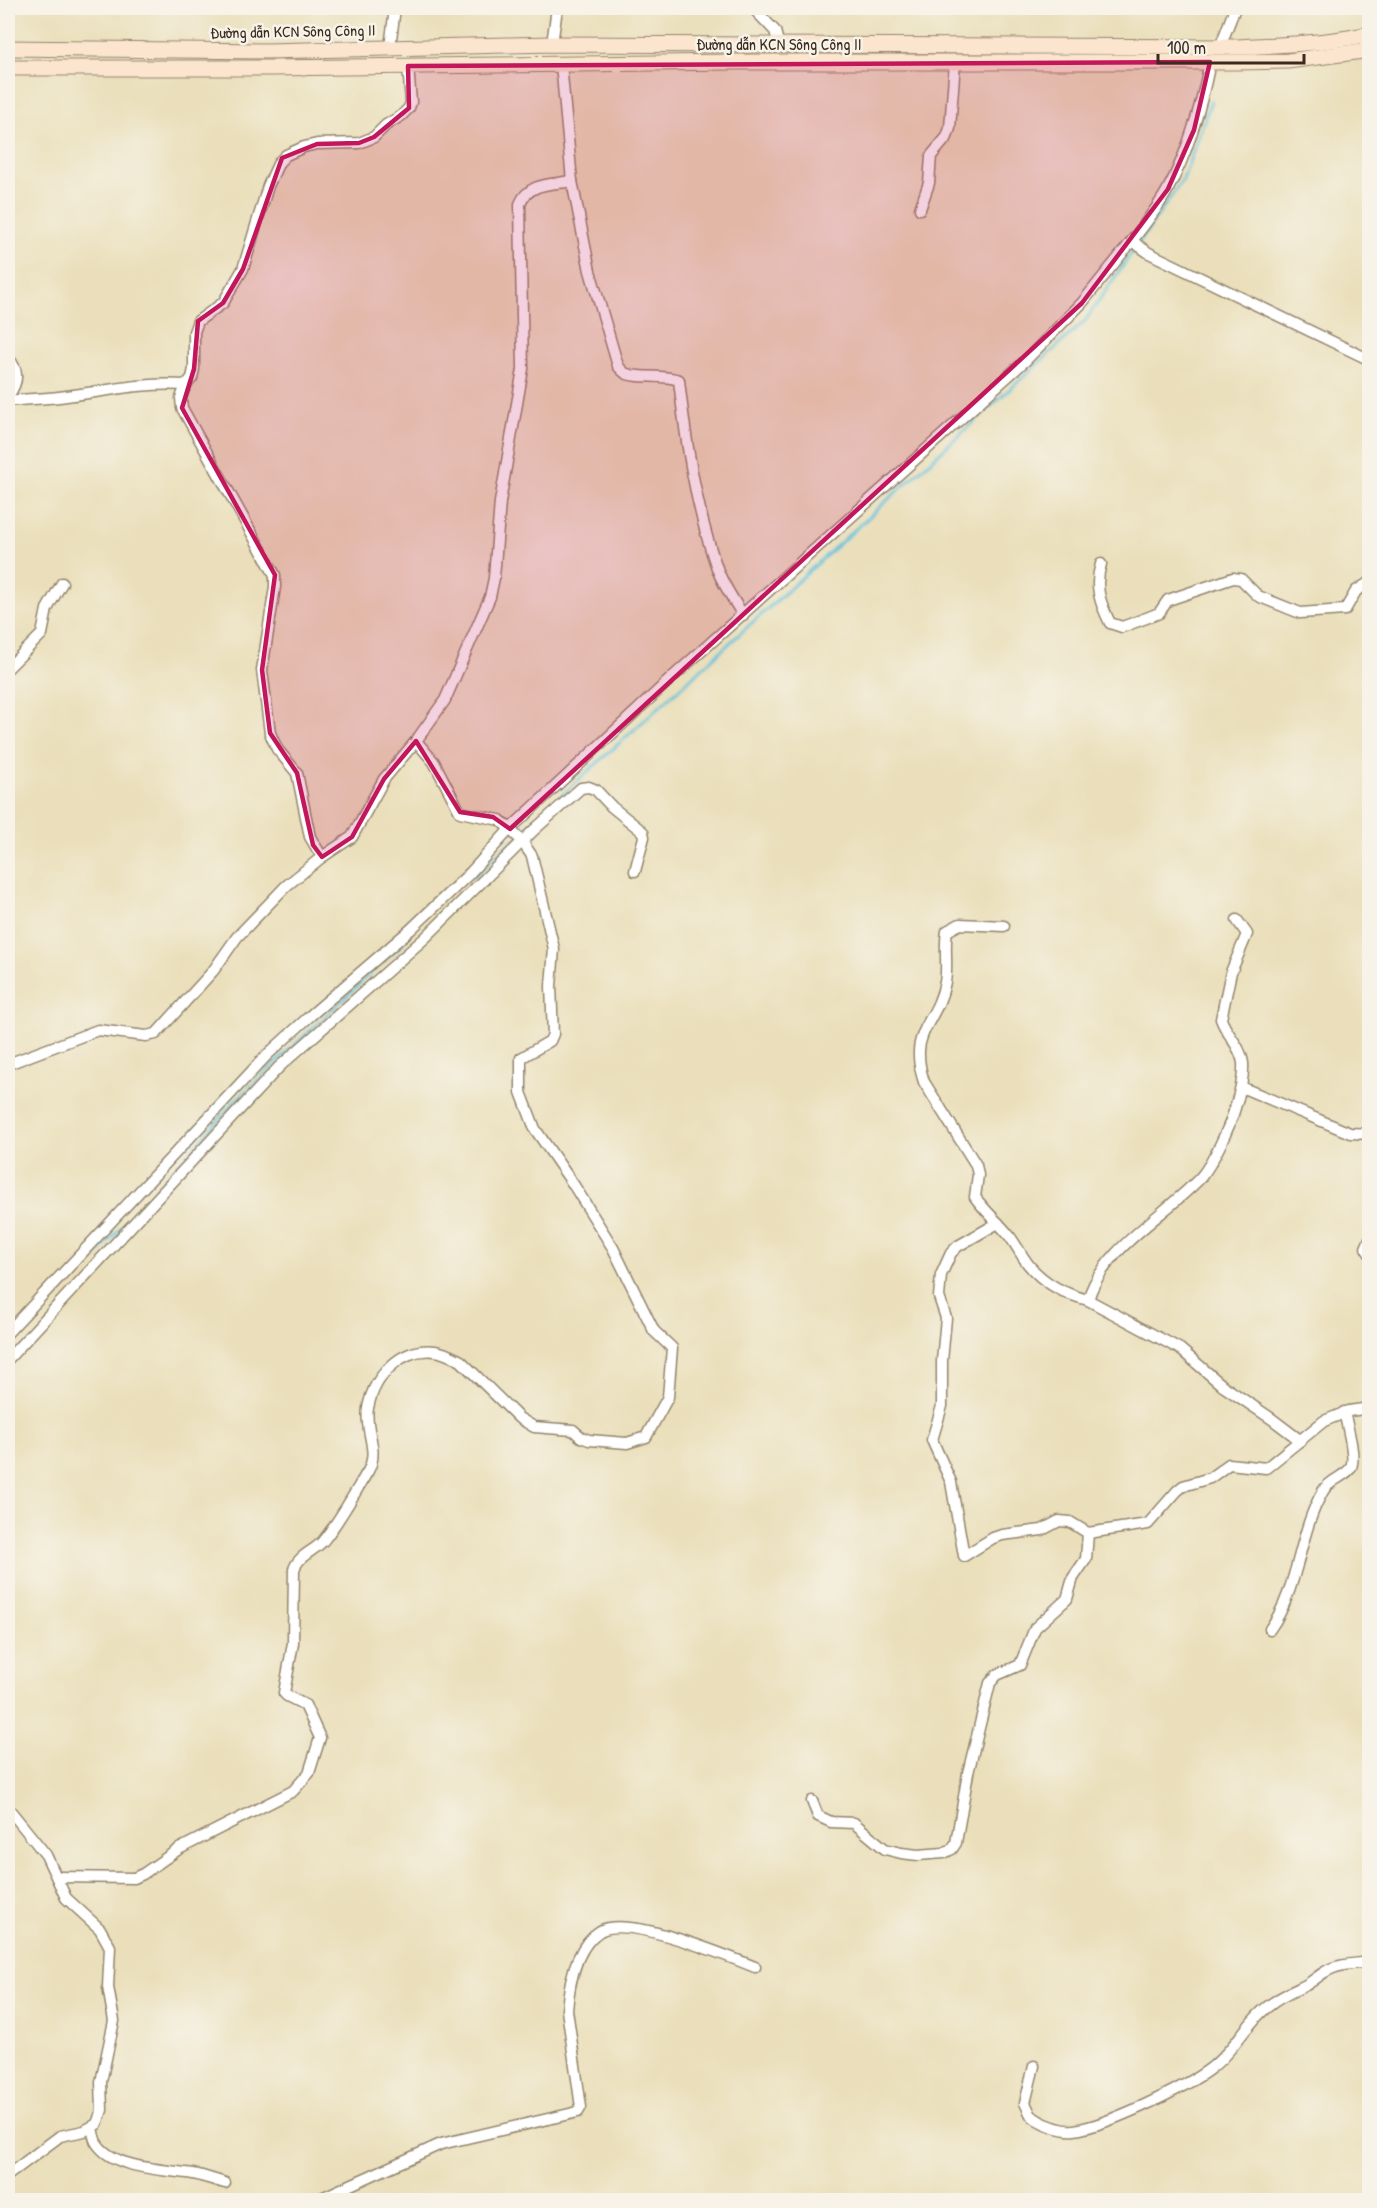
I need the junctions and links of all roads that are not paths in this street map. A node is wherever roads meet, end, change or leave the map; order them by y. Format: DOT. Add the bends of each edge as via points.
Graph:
graph roads {
  1 [pos="394,8"];
  2 [pos="557,8"];
  3 [pos="753,8"];
  4 [pos="1235,8"];
  5 [pos="1370,34"];
  6 [pos="552,44"];
  7 [pos="779,46"];
  8 [pos="390,47"];
  9 [pos="1220,47"];
  10 [pos="8,48"];
  11 [pos="1370,50"];
  12 [pos="734,54"];
  13 [pos="955,62"];
  14 [pos="1210,62"];
  15 [pos="561,64"];
  16 [pos="408,66"];
  17 [pos="8,68"];
  18 [pos="572,181"];
  19 [pos="920,209"];
  20 [pos="1134,242"];
  21 [pos="8,358"];
  22 [pos="1370,360"];
  23 [pos="186,385"];
  24 [pos="8,398"];
  25 [pos="1101,564"];
  26 [pos="1370,582"];
  27 [pos="62,583"];
  28 [pos="743,615"];
  29 [pos="8,668"];
  30 [pos="416,741"];
  31 [pos="518,836"];
  32 [pos="322,857"];
  33 [pos="634,871"];
  34 [pos="1237,921"];
  35 [pos="1004,926"];
  36 [pos="8,1064"];
  37 [pos="1241,1087"];
  38 [pos="1370,1134"];
  39 [pos="150,1180"];
  40 [pos="161,1196"];
  41 [pos="998,1223"];
  42 [pos="1370,1239"];
  43 [pos="1370,1254"];
  44 [pos="1088,1300"];
  45 [pos="8,1332"];
  46 [pos="8,1359"];
  47 [pos="1370,1408"];
  48 [pos="1344,1412"];
  49 [pos="1301,1441"];
  50 [pos="1088,1533"];
  51 [pos="1270,1629"];
  52 [pos="812,1802"];
  53 [pos="8,1808"];
  54 [pos="57,1877"];
  55 [pos="1370,1962"];
  56 [pos="755,1967"];
  57 [pos="1034,2066"];
  58 [pos="92,2128"];
  59 [pos="8,2175"];
  60 [pos="225,2183"];
  61 [pos="317,2200"];
  1 -- 8 [label="street"];
  2 -- 6 [label="street"];
  3 -- 7 [label="street" via="776,31"];
  4 -- 9 [label="street"];
  5 -- 9 [label="street, Đường dẫn KCN Sông Công II" via="1289,45"];
  6 -- 8 [label="street, Đường dẫn KCN Sông Công II"];
  6 -- 12 [label="street, Đường dẫn KCN Sông Công II"];
  7 -- 9 [label="street, Đường dẫn KCN Sông Công II"];
  7 -- 12 [label="street, Đường dẫn KCN Sông Công II"];
  8 -- 10 [label="street, Đường dẫn KCN Sông Công II" via="267,51"];
  11 -- 14 [label="street, Đường dẫn KCN Sông Công II" via="1288,61"];
  12 -- 13 [label="street, Đường dẫn KCN Sông Công II"];
  12 -- 15 [label="street, Đường dẫn KCN Sông Công II"];
  13 -- 14 [label="street, Đường dẫn KCN Sông Công II"];
  13 -- 19 [label="street" via="950,128 931,156 929,183"];
  14 -- 20 [label="street" via="1201,107 1179,166"];
  15 -- 16 [label="street, Đường dẫn KCN Sông Công II"];
  15 -- 18 [label="street"];
  16 -- 17 [label="street, Đường dẫn KCN Sông Công II"];
  16 -- 23 [label="street" via="409,108 374,137 359,143 304,147 279,162 243,269 223,303 198,321 194,332 194,369"];
  18 -- 28 [label="street" via="590,271 618,366 632,375 670,376 679,380 702,519 719,572"];
  18 -- 30 [label="street" via="534,188 525,193 520,204 523,369 500,502 494,578 490,597 445,700"];
  20 -- 22 [label="street" via="1149,253"];
  20 -- 28 [label="street" via="1025,361"];
  21 -- 24 [label="street" via="17,376"];
  23 -- 24 [label="street" via="157,383 58,397"];
  23 -- 32 [label="street" via="182,408 275,575 262,670 270,733 297,773 310,837"];
  25 -- 26 [label="street" via="1097,578 1099,597 1110,623 1122,627 1159,613 1168,600 1233,578 1241,579 1258,596 1300,613 1345,610 1356,591"];
  27 -- 29 [label="street" via="47,609 42,634"];
  28 -- 31 [label="street" via="677,674"];
  30 -- 31 [label="street" via="434,762 460,812 493,817"];
  30 -- 32 [label="street" via="384,779 352,837"];
  31 -- 33 [label="street" via="534,830 581,788 589,787 643,832"];
  31 -- 39 [label="street" via="470,873 267,1055"];
  31 -- 40 [label="street" via="425,938 248,1098"];
  31 -- 54 [label="street" via="536,863 555,957 551,986 553,1034 550,1041 520,1058 521,1092 538,1136 613,1248 654,1331 672,1347 670,1390 665,1404 649,1434 627,1443 585,1440 573,1430 534,1427 519,1418 461,1361 448,1354 420,1351 392,1364 381,1376 368,1409 374,1454 369,1468 321,1543 299,1559 294,1569 293,1643 284,1693 306,1705 320,1738 309,1773 294,1791 179,1849 143,1874 126,1879"];
  32 -- 36 [label="street" via="293,879 237,937 213,971 156,1034 98,1030"];
  34 -- 37 [label="street" via="1247,934 1231,972 1221,1019 1242,1057"];
  35 -- 41 [label="street" via="960,924 947,931 945,984 921,1036 918,1052 924,1082 978,1170 975,1197"];
  37 -- 38 [label="street" via="1350,1133"];
  37 -- 44 [label="street" via="1231,1124 1204,1173 1112,1257 1093,1284"];
  39 -- 40 [label="street"];
  39 -- 45 [label="street"];
  40 -- 46 [label="street"];
  41 -- 44 [label="street" via="1041,1278 1072,1296"];
  41 -- 50 [label="street" via="958,1246 946,1263 939,1290 946,1318 942,1406 932,1440 953,1490 963,1555 993,1538 1042,1530 1059,1521 1070,1522"];
  42 -- 43 [label="street" via="1366,1248"];
  44 -- 49 [label="street" via="1180,1350"];
  47 -- 48 [label="street"];
  48 -- 49 [label="street" via="1324,1421"];
  48 -- 51 [label="street" via="1352,1465 1331,1481 1310,1518 1287,1598"];
  49 -- 50 [label="street" via="1266,1468 1229,1464 1210,1478 1183,1486 1148,1524"];
  50 -- 52 [label="street" via="1086,1559 1073,1578 1065,1603 1035,1628 1020,1665 997,1675 990,1683 952,1850 918,1855 885,1849 854,1823 831,1822 818,1816"];
  53 -- 54 [label="street" via="46,1855"];
  54 -- 58 [label="street" via="66,1898 100,1929 111,1947 108,1987 114,2021 101,2082 101,2117"];
  55 -- 57 [label="street" via="1326,1971 1273,2002 1224,2057 1168,2093 1072,2131 1032,2116 1025,2103"];
  56 -- 61 [label="street" via="675,1937 638,1930 602,1930 577,1961 568,1994 581,2107 578,2112 441,2144"];
  58 -- 59 [label="street" via="60,2136"];
  58 -- 60 [label="street" via="96,2142 124,2162"];
}
